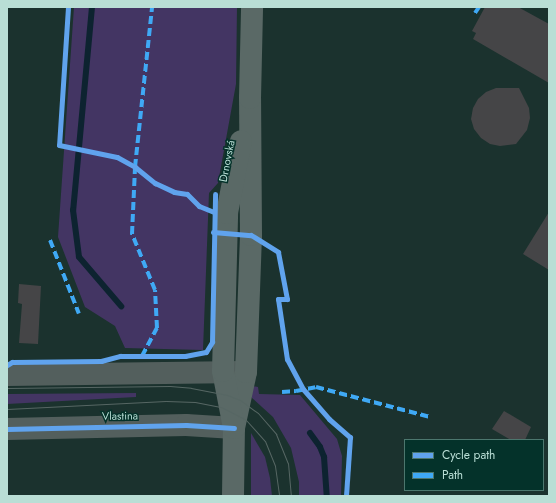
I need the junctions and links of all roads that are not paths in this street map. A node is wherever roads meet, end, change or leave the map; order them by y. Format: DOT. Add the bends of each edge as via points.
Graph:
graph roads {
  1 [pos="252,7"];
  2 [pos="250,98"];
  3 [pos="223,371"];
  4 [pos="246,372"];
  5 [pos="7,375"];
  6 [pos="234,428"];
  7 [pos="7,429"];
  8 [pos="233,496"];
  1 -- 2 [label="main road, Drnovská"];
  2 -- 3 [label="main road, Drnovská" via="227,213"];
  2 -- 4 [label="main road, Drnovská" via="251,235"];
  3 -- 4 [label="street"];
  3 -- 5 [label="street"];
  3 -- 6 [label="main road, Drnovská"];
  4 -- 6 [label="main road, Drnovská"];
  6 -- 7 [label="street, Vlastina" via="186,425"];
  6 -- 8 [label="main road, Drnovská"];
}
